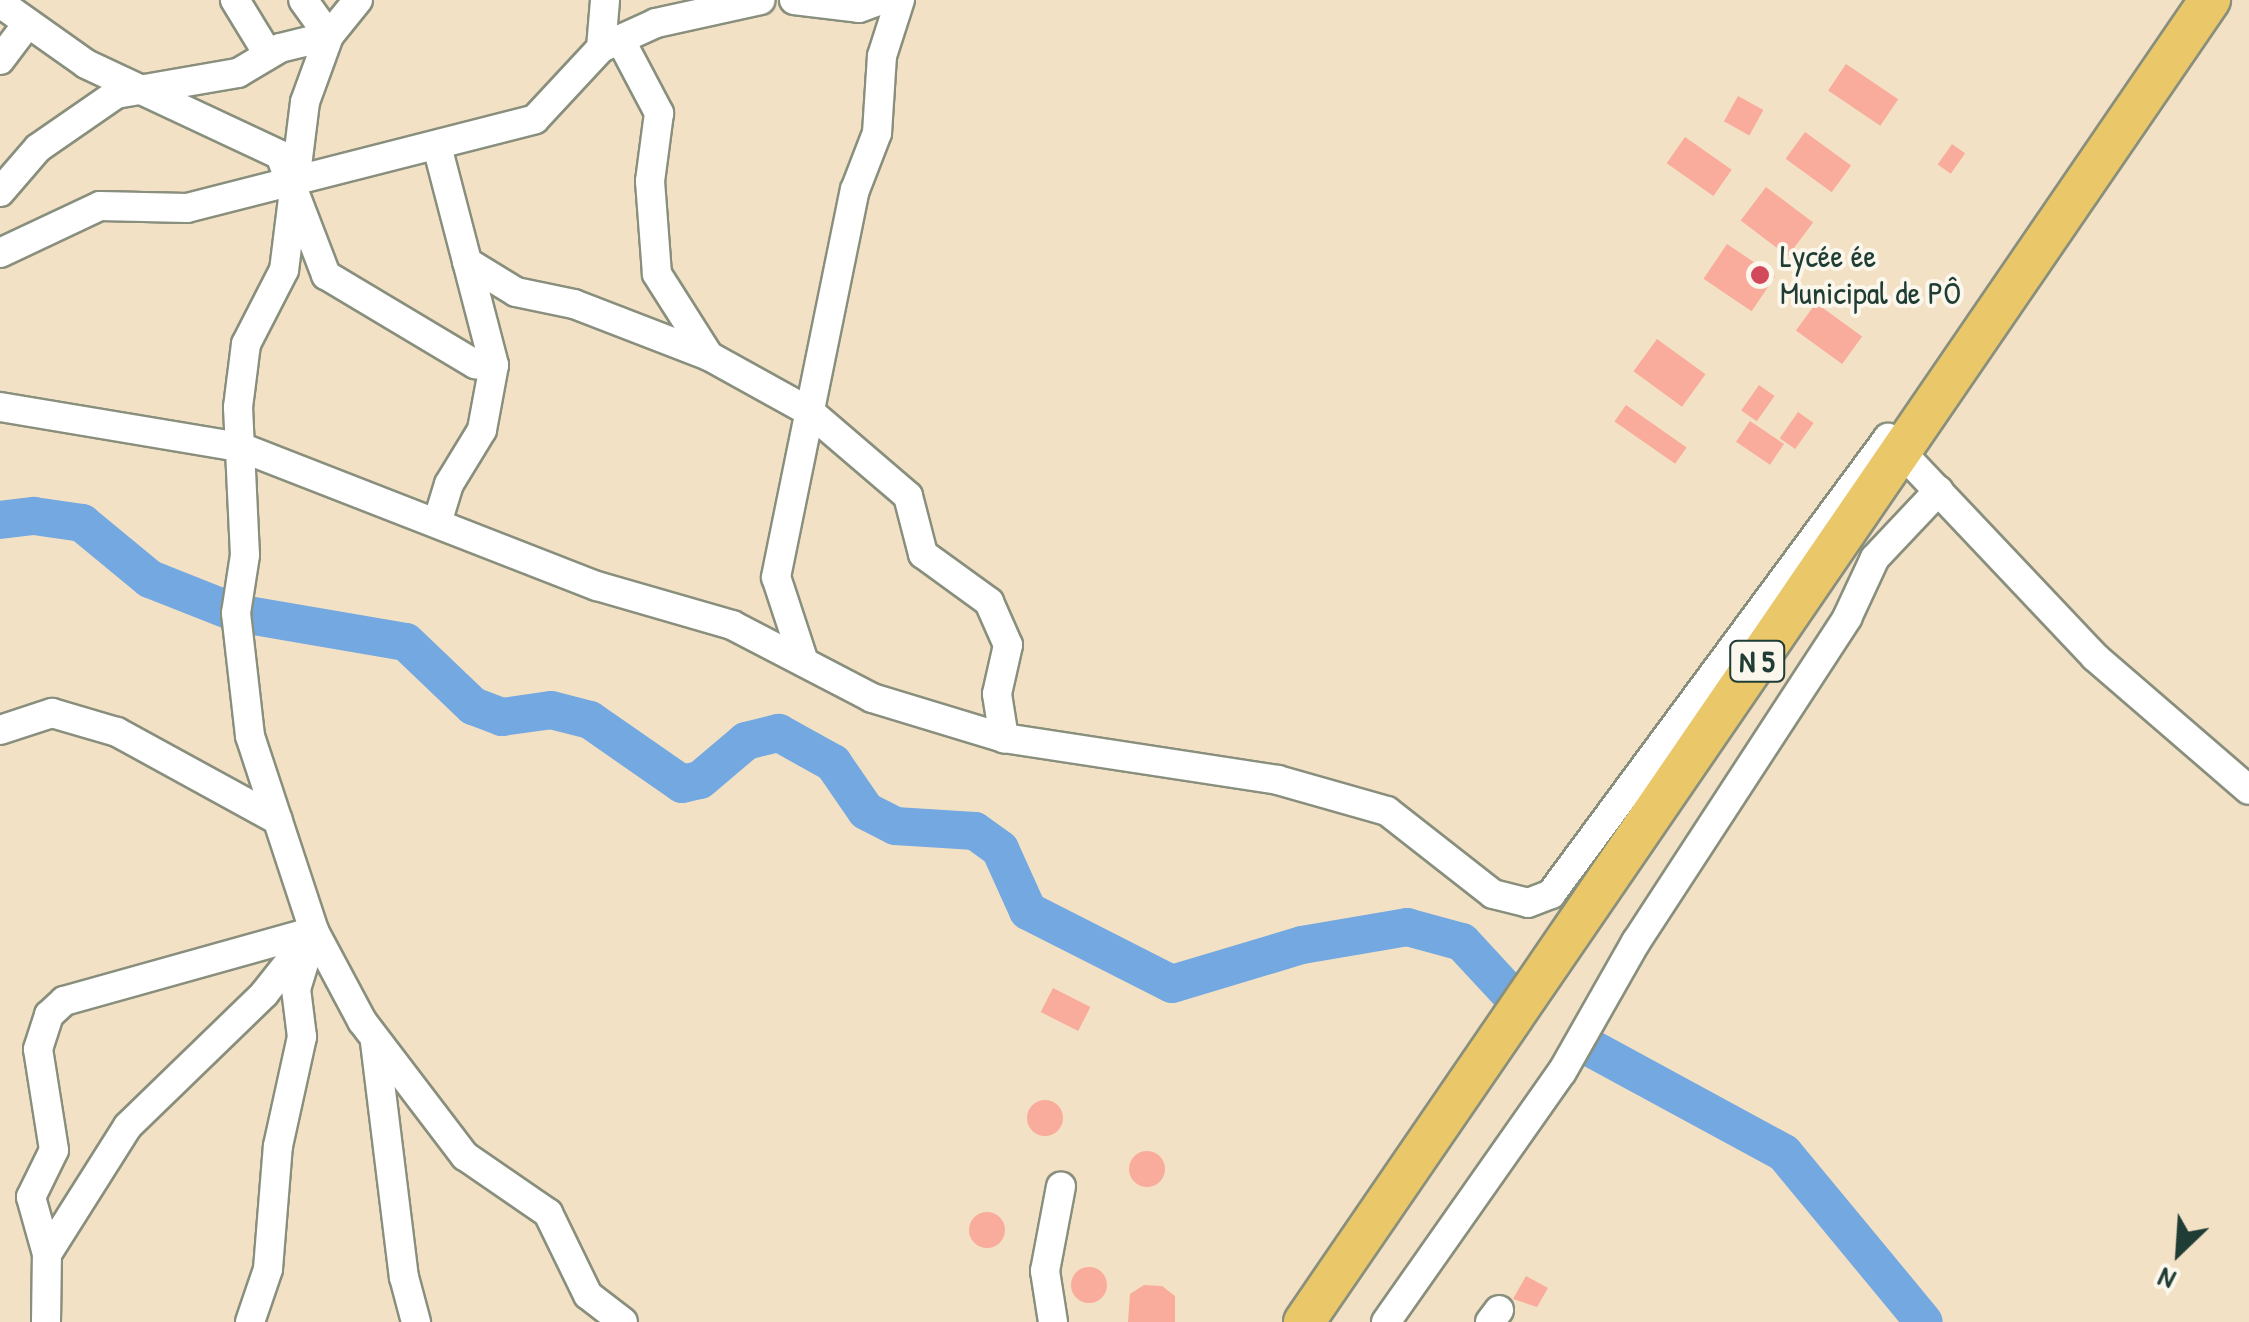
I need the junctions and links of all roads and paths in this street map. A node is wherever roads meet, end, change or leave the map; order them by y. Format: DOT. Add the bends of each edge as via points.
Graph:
graph roads {
  1 [pos="235,0"];
  2 [pos="302,0"];
  3 [pos="358,0"];
  4 [pos="605,0"];
  5 [pos="761,0"];
  6 [pos="794,0"];
  7 [pos="881,0"];
  8 [pos="900,0"];
  9 [pos="2210,0"];
  10 [pos="0,2"];
  11 [pos="28,22"];
  12 [pos="329,36"];
  13 [pos="611,44"];
  14 [pos="268,54"];
  15 [pos="0,60"];
  16 [pos="142,90"];
  17 [pos="437,146"];
  18 [pos="295,183"];
  19 [pos="0,192"];
  20 [pos="0,253"];
  21 [pos="466,262"];
  22 [pos="709,356"];
  23 [pos="494,366"];
  24 [pos="0,406"];
  25 [pos="810,412"];
  26 [pos="240,446"];
  27 [pos="1900,452"];
  28 [pos="1939,490"];
  29 [pos="437,524"];
  30 [pos="804,662"];
  31 [pos="0,730"];
  32 [pos="1004,738"];
  33 [pos="2249,790"];
  34 [pos="278,820"];
  35 [pos="314,931"];
  36 [pos="375,1038"];
  37 [pos="1061,1186"];
  38 [pos="47,1254"];
  39 [pos="46,1322"];
  40 [pos="250,1322"];
  41 [pos="416,1322"];
  42 [pos="624,1322"];
  43 [pos="1053,1322"];
  44 [pos="1304,1322"];
  45 [pos="1386,1322"];
  1 -- 14 [label="street"];
  2 -- 12 [label="street"];
  3 -- 12 [label="street"];
  4 -- 13 [label="street"];
  5 -- 13 [label="street" via="656,23"];
  6 -- 7 [label="street" via="858,8"];
  8 -- 25 [label="street" via="882,56 877,132 855,190"];
  9 -- 27 [label="highway, N 5"];
  10 -- 11 [label="street"];
  11 -- 15 [label="street"];
  11 -- 16 [label="street" via="86,64"];
  12 -- 14 [label="street"];
  12 -- 18 [label="street" via="305,102"];
  13 -- 17 [label="street" via="535,120"];
  13 -- 22 [label="street" via="659,113 650,181 657,274"];
  14 -- 16 [label="street" via="238,73"];
  16 -- 18 [label="street" via="280,155"];
  16 -- 19 [label="street" via="116,94 38,148"];
  17 -- 18 [label="street"];
  17 -- 21 [label="street"];
  18 -- 20 [label="street" via="186,208 100,206"];
  18 -- 23 [label="street" via="326,275 475,364"];
  18 -- 26 [label="street" via="284,270 246,344"];
  21 -- 22 [label="street" via="516,292 574,304"];
  21 -- 23 [label="street"];
  22 -- 25 [label="street"];
  23 -- 29 [label="street" via="482,430 450,484"];
  24 -- 26 [label="street"];
  25 -- 30 [label="street" via="776,577"];
  25 -- 32 [label="street" via="908,496 922,554 989,602 1008,645 997,694"];
  26 -- 29 [label="street"];
  26 -- 34 [label="street" via="245,555 236,613 250,736"];
  27 -- 28 [label="street"];
  27 -- 32 [label="street" via="1888,438 1551,894 1528,903 1493,894 1387,811 1278,780"];
  27 -- 44 [label="highway, N 5"];
  28 -- 33 [label="street" via="2095,657"];
  28 -- 45 [label="street" via="1875,558 1848,618 1636,942 1562,1072"];
  29 -- 30 [label="street" via="596,586 732,625"];
  30 -- 32 [label="street" via="872,698"];
  31 -- 34 [label="street" via="52,713 117,732"];
  34 -- 35 [label="street"];
  35 -- 36 [label="street"];
  35 -- 38 [label="street" via="264,994 128,1126"];
  35 -- 38 [label="street" via="64,1001 49,1015 38,1049 54,1150 31,1197"];
  35 -- 40 [label="street" via="296,990 302,1037 278,1146 268,1269"];
  36 -- 41 [label="street" via="404,1277"];
  36 -- 42 [label="street" via="465,1156 548,1214 588,1295"];
  37 -- 43 [label="street" via="1044,1271"];
  38 -- 39 [label="street"];
}
